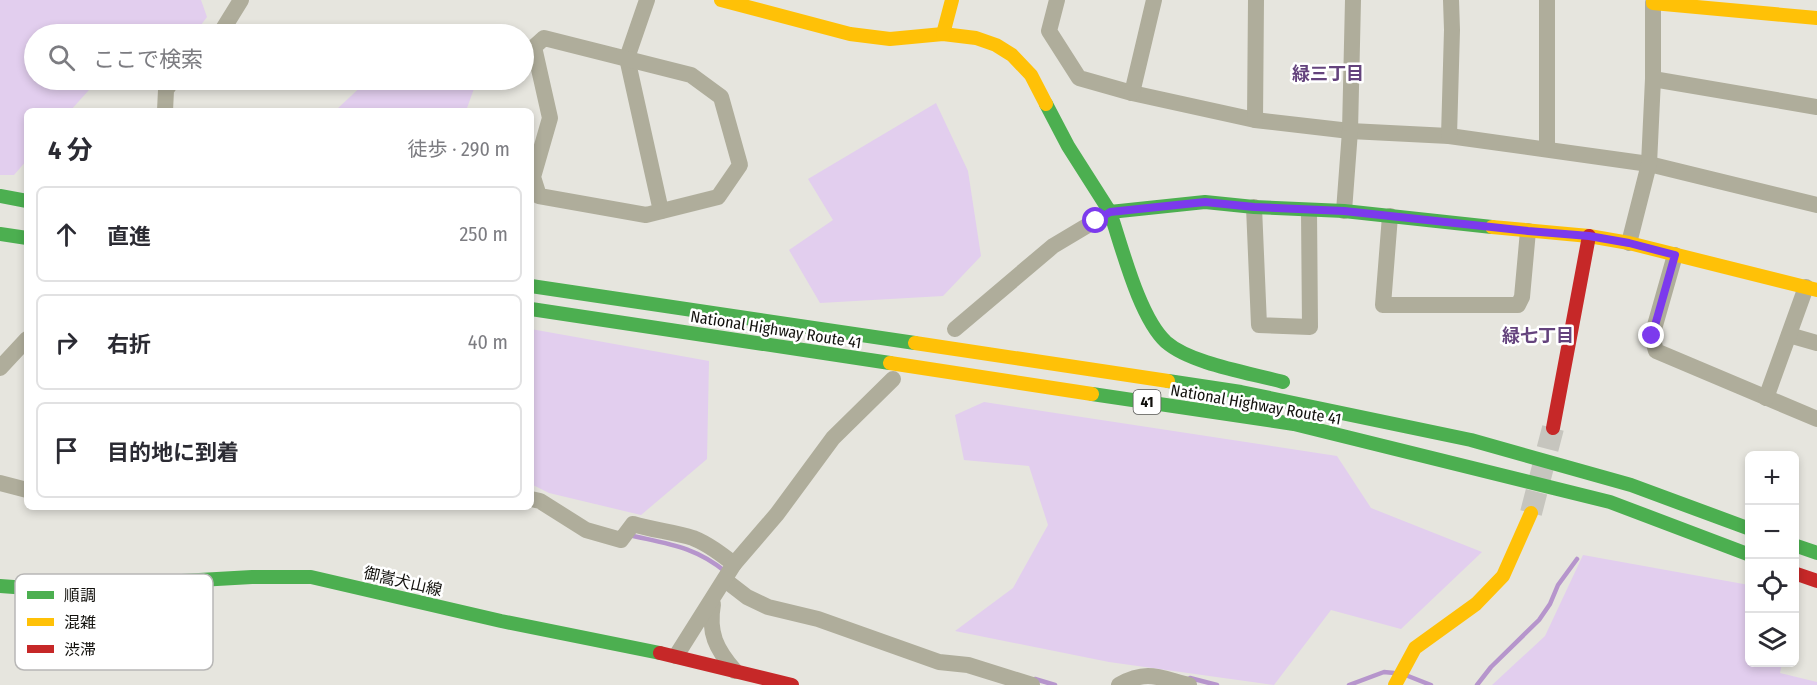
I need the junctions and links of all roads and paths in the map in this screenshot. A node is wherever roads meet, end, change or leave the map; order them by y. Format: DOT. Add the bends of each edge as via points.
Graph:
graph roads {
  1 [pos="241,0"];
  2 [pos="647,0"];
  3 [pos="721,0"];
  4 [pos="952,0"];
  5 [pos="1056,0"];
  6 [pos="1154,0"];
  7 [pos="1256,0"];
  8 [pos="1353,0"];
  9 [pos="1451,0"];
  10 [pos="1547,0"];
  11 [pos="1653,1"];
  12 [pos="1746,5"];
  13 [pos="1817,18"];
  14 [pos="226,24"];
  15 [pos="943,34"];
  16 [pos="534,47"];
  17 [pos="534,47"];
  18 [pos="627,58"];
  19 [pos="1653,79"];
  20 [pos="166,90"];
  21 [pos="1132,93"];
  22 [pos="1817,107"];
  23 [pos="165,108"];
  24 [pos="1255,120"];
  25 [pos="1350,131"];
  26 [pos="1449,136"];
  27 [pos="1547,149"];
  28 [pos="1649,164"];
  29 [pos="534,174"];
  30 [pos="534,180"];
  31 [pos="0,196"];
  32 [pos="24,200"];
  33 [pos="1817,205"];
  34 [pos="1254,207"];
  35 [pos="0,209"];
  36 [pos="661,211"];
  37 [pos="1309,211"];
  38 [pos="1344,211"];
  39 [pos="1110,212"];
  40 [pos="24,213"];
  41 [pos="1390,216"];
  42 [pos="1528,231"];
  43 [pos="0,234"];
  44 [pos="1589,236"];
  45 [pos="24,238"];
  46 [pos="0,243"];
  47 [pos="1629,243"];
  48 [pos="24,244"];
  49 [pos="1675,255"];
  50 [pos="534,286"];
  51 [pos="1811,288"];
  52 [pos="534,309"];
  53 [pos="955,329"];
  54 [pos="1789,335"];
  55 [pos="24,342"];
  56 [pos="1817,343"];
  57 [pos="0,368"];
  58 [pos="893,379"];
  59 [pos="1292,384"];
  60 [pos="1766,398"];
  61 [pos="1371,405"];
  62 [pos="1817,419"];
  63 [pos="1553,428"];
  64 [pos="1471,440"];
  65 [pos="0,483"];
  66 [pos="24,489"];
  67 [pos="534,500"];
  68 [pos="1531,513"];
  69 [pos="1745,528"];
  70 [pos="1799,547"];
  71 [pos="1745,553"];
  72 [pos="1817,553"];
  73 [pos="734,564"];
  74 [pos="1799,575"];
  75 [pos="213,579"];
  76 [pos="724,580"];
  77 [pos="1817,581"];
  78 [pos="0,586"];
  79 [pos="15,587"];
  80 [pos="714,597"];
  81 [pos="676,656"];
  82 [pos="735,671"];
  83 [pos="792,685"];
  84 [pos="1032,685"];
  85 [pos="1119,685"];
  86 [pos="1189,685"];
  87 [pos="1395,685"];
  1 -- 14 [label="street"];
  2 -- 18 [label="street"];
  3 -- 15 [label="main road" via="850,34 890,39"];
  4 -- 15 [label="main road"];
  5 -- 21 [label="street" via="1049,31 1078,78"];
  6 -- 21 [label="street"];
  7 -- 24 [label="street"];
  8 -- 25 [label="street"];
  9 -- 26 [label="street"];
  10 -- 27 [label="street"];
  11 -- 12 [label="main road"];
  11 -- 19 [label="street"];
  12 -- 13 [label="main road"];
  15 -- 39 [label="main road" via="976,38 1012,55 1031,75 1068,146"];
  16 -- 29 [label="street" via="550,118"];
  17 -- 18 [label="street" via="544,38"];
  18 -- 36 [label="street"];
  18 -- 36 [label="street" via="691,75 721,97 740,165 718,197"];
  19 -- 22 [label="street"];
  19 -- 28 [label="street"];
  20 -- 23 [label="street"];
  21 -- 24 [label="street"];
  24 -- 25 [label="street"];
  25 -- 26 [label="street"];
  25 -- 38 [label="street"];
  26 -- 27 [label="street"];
  27 -- 28 [label="street"];
  28 -- 33 [label="street"];
  28 -- 47 [label="street"];
  30 -- 36 [label="street" via="539,196 646,215"];
  31 -- 32 [label="main road"];
  34 -- 37 [label="main road"];
  34 -- 37 [label="street" via="1259,325 1310,327"];
  34 -- 39 [label="main road" via="1205,202"];
  35 -- 40 [label="main road"];
  37 -- 38 [label="main road"];
  38 -- 41 [label="main road"];
  39 -- 53 [label="street" via="1053,246"];
  39 -- 59 [label="main road" via="1146,312 1166,342 1207,361"];
  41 -- 42 [label="main road"];
  41 -- 42 [label="street" via="1383,305 1518,305"];
  42 -- 44 [label="main road"];
  43 -- 45 [label="main road"];
  44 -- 47 [label="main road"];
  44 -- 63 [label="main road"];
  46 -- 48 [label="main road"];
  47 -- 49 [label="main road"];
  49 -- 51 [label="main road"];
  49 -- 60 [label="street" via="1652,336 1656,351"];
  50 -- 64 [label="main road, National Highway Route 41 / 41" via="1240,392"];
  51 -- 54 [label="street"];
  52 -- 71 [label="main road, National Highway Route 41 / 41" via="1294,424 1610,502"];
  54 -- 56 [label="street"];
  54 -- 60 [label="street"];
  55 -- 57 [label="street"];
  58 -- 73 [label="street" via="833,438"];
  60 -- 62 [label="street"];
  61 -- 64 [label="main road"];
  64 -- 69 [label="main road, National Highway Route 41 / 41" via="1631,485"];
  65 -- 66 [label="street"];
  67 -- 73 [label="street" via="586,530 621,540 633,524 681,535 714,549"];
  68 -- 87 [label="main road" via="1503,576 1476,604 1415,648"];
  70 -- 72 [label="main road"];
  73 -- 76 [label="street"];
  74 -- 77 [label="main road"];
  75 -- 81 [label="main road, 御嵩犬山線" via="311,576 501,621"];
  76 -- 80 [label="street"];
  76 -- 84 [label="street" via="768,607 818,619 939,662 968,665"];
  78 -- 79 [label="main road, 御嵩犬山線"];
  80 -- 81 [label="street"];
  80 -- 82 [label="street" via="710,622 713,634 720,653"];
  81 -- 82 [label="main road, 御嵩犬山線"];
  82 -- 83 [label="main road, 御嵩犬山線"];
  85 -- 86 [label="street" via="1148,675"];
}
